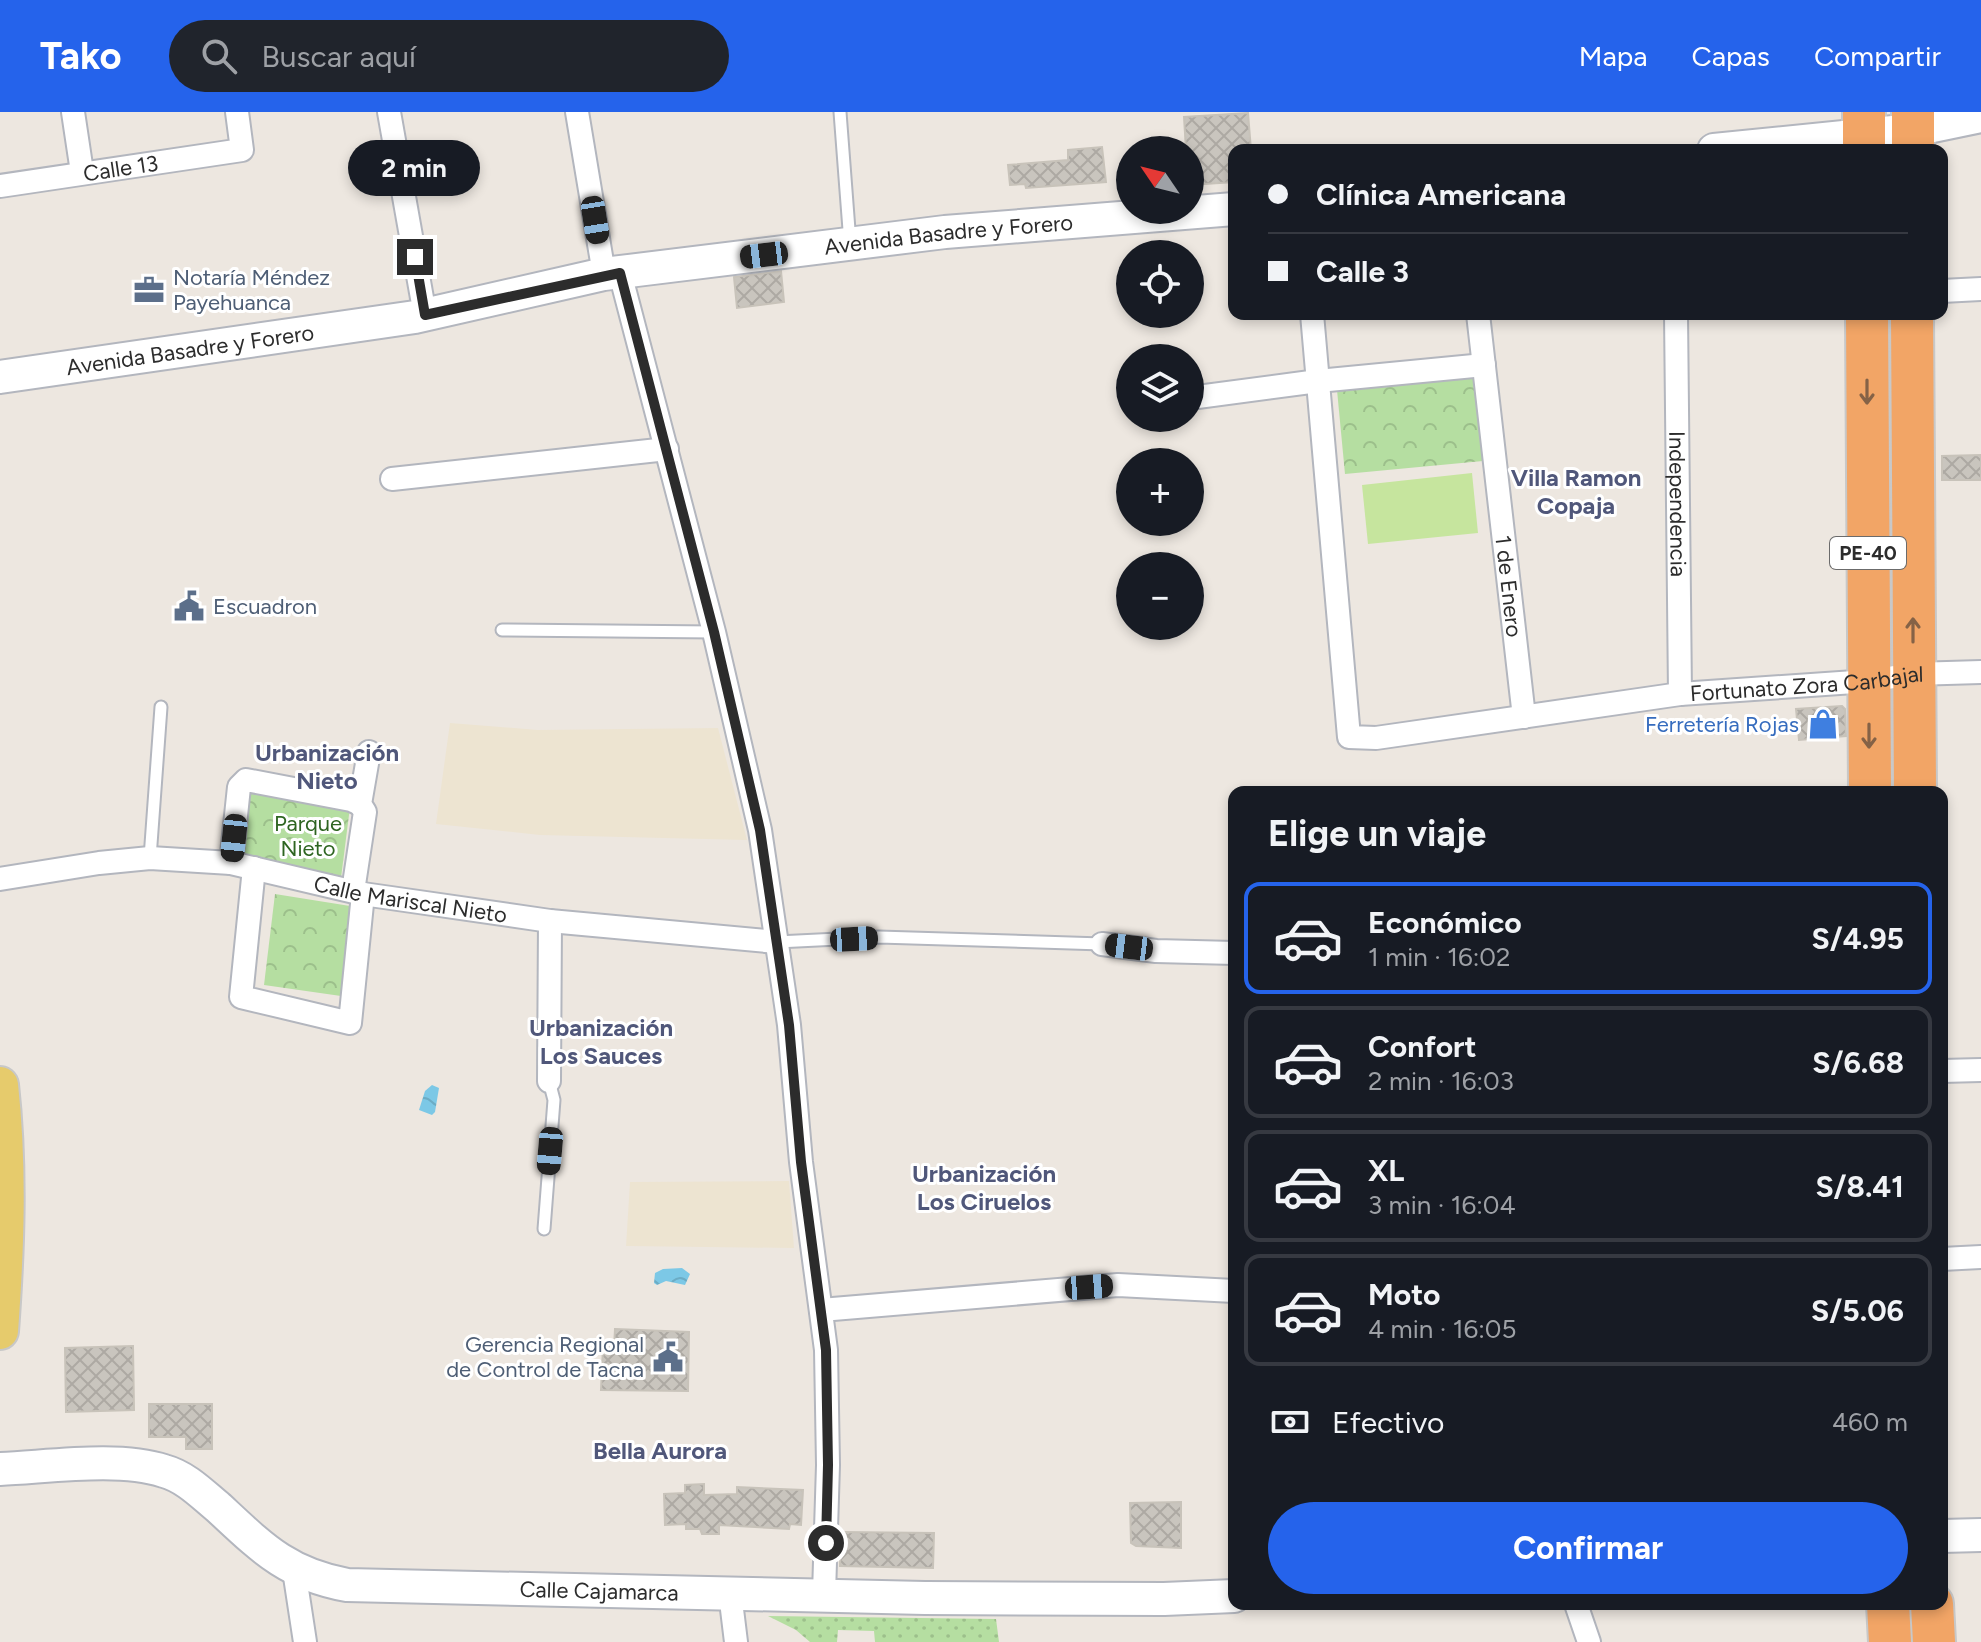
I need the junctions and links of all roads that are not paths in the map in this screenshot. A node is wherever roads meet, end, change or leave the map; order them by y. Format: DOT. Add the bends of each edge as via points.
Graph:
graph roads {
  1 [pos="73,112"];
  2 [pos="389,112"];
  3 [pos="577,112"];
  4 [pos="840,112"];
  5 [pos="243,113"];
  6 [pos="1981,116"];
  7 [pos="1913,131"];
  8 [pos="1864,133"];
  9 [pos="1767,144"];
  10 [pos="82,172"];
  11 [pos="0,186"];
  12 [pos="1228,209"];
  13 [pos="850,244"];
  14 [pos="612,273"];
  15 [pos="1981,289"];
  16 [pos="1948,291"];
  17 [pos="425,315"];
  18 [pos="1313,320"];
  19 [pos="1479,320"];
  20 [pos="1676,320"];
  21 [pos="1867,320"];
  22 [pos="1912,320"];
  23 [pos="1484,365"];
  24 [pos="0,377"];
  25 [pos="1318,381"];
  26 [pos="1204,396"];
  27 [pos="667,449"];
  28 [pos="392,479"];
  29 [pos="502,630"];
  30 [pos="714,632"];
  31 [pos="1981,672"];
  32 [pos="1913,674"];
  33 [pos="1869,681"];
  34 [pos="1680,694"];
  35 [pos="161,707"];
  36 [pos="1524,717"];
  37 [pos="369,752"];
  38 [pos="1870,786"];
  39 [pos="1915,786"];
  40 [pos="360,804"];
  41 [pos="150,858"];
  42 [pos="231,863"];
  43 [pos="254,868"];
  44 [pos="0,879"];
  45 [pos="358,893"];
  46 [pos="550,921"];
  47 [pos="777,942"];
  48 [pos="1102,944"];
  49 [pos="1228,953"];
  50 [pos="1981,1070"];
  51 [pos="1948,1071"];
  52 [pos="549,1081"];
  53 [pos="0,1085"];
  54 [pos="544,1229"];
  55 [pos="1981,1257"];
  56 [pos="1948,1259"];
  57 [pos="1228,1291"];
  58 [pos="821,1310"];
  59 [pos="0,1331"];
  60 [pos="0,1469"];
  61 [pos="1981,1535"];
  62 [pos="1948,1536"];
  63 [pos="294,1570"];
  64 [pos="730,1593"];
  65 [pos="824,1594"];
  66 [pos="1228,1596"];
  67 [pos="1578,1610"];
  68 [pos="1888,1610"];
  69 [pos="1932,1610"];
  70 [pos="305,1642"];
  71 [pos="736,1642"];
  72 [pos="1589,1642"];
  73 [pos="1890,1642"];
  74 [pos="1934,1642"];
  1 -- 10 [label="street"];
  2 -- 17 [label="street"];
  3 -- 14 [label="street"];
  4 -- 13 [label="lane"];
  5 -- 10 [label="street, Calle 13" via="242,150"];
  6 -- 7 [label="street"];
  7 -- 8 [label="street"];
  8 -- 9 [label="street"];
  10 -- 11 [label="street, Calle 13"];
  12 -- 13 [label="street, Avenida Basadre y Forero"];
  13 -- 14 [label="street, Avenida Basadre y Forero"];
  14 -- 17 [label="street, Avenida Basadre y Forero"];
  14 -- 27 [label="street"];
  15 -- 16 [label="street"];
  17 -- 24 [label="street, Avenida Basadre y Forero"];
  18 -- 25 [label="street"];
  19 -- 23 [label="street, 1 de Enero"];
  20 -- 34 [label="street, Independencia"];
  21 -- 33 [label="highway, PE-40, one-way"];
  32 -- 22 [label="highway, PE-40, one-way"];
  23 -- 25 [label="street"];
  23 -- 36 [label="street, 1 de Enero"];
  25 -- 26 [label="street"];
  25 -- 36 [label="street, Fortunato Zora Carbajal" via="1349,737 1376,738"];
  27 -- 28 [label="street"];
  27 -- 30 [label="street"];
  29 -- 30 [label="lane"];
  30 -- 47 [label="street" via="760,830"];
  31 -- 32 [label="street, Fortunato Zora Carbajal"];
  32 -- 33 [label="street, Fortunato Zora Carbajal"];
  32 -- 39 [label="highway, PE-40"];
  33 -- 34 [label="street, Fortunato Zora Carbajal"];
  33 -- 38 [label="highway, PE-40, one-way"];
  34 -- 36 [label="street, Fortunato Zora Carbajal"];
  35 -- 41 [label="lane"];
  37 -- 40 [label="street"];
  40 -- 42 [label="street" via="246,780 239,787"];
  40 -- 45 [label="street" via="365,812"];
  41 -- 42 [label="street, Calle Mariscal Nieto"];
  41 -- 44 [label="street, Calle Mariscal Nieto"];
  42 -- 43 [label="street, Calle Mariscal Nieto"];
  43 -- 45 [label="street, Calle Mariscal Nieto"];
  43 -- 45 [label="street" via="241,997 350,1023"];
  45 -- 46 [label="street, Calle Mariscal Nieto"];
  46 -- 47 [label="street, Calle Mariscal Nieto"];
  46 -- 52 [label="street"];
  47 -- 48 [label="lane" via="879,937"];
  47 -- 58 [label="street"];
  48 -- 49 [label="street"];
  50 -- 51 [label="street"];
  52 -- 54 [label="lane" via="554,1100"];
  53 -- 59 [label="main road" via="6,1198"];
  55 -- 56 [label="street"];
  57 -- 58 [label="street" via="1118,1285"];
  58 -- 65 [label="street" via="828,1423"];
  60 -- 63 [label="street, Calle Cajamarca" via="123,1464 165,1471 185,1480"];
  61 -- 62 [label="street"];
  63 -- 64 [label="street, Calle Cajamarca" via="321,1581 374,1587"];
  63 -- 70 [label="street"];
  64 -- 65 [label="street, Calle Cajamarca"];
  64 -- 71 [label="street"];
  65 -- 66 [label="street, Calle Cajamarca"];
  67 -- 72 [label="street"];
  68 -- 73 [label="highway"];
  69 -- 74 [label="highway"];
}
